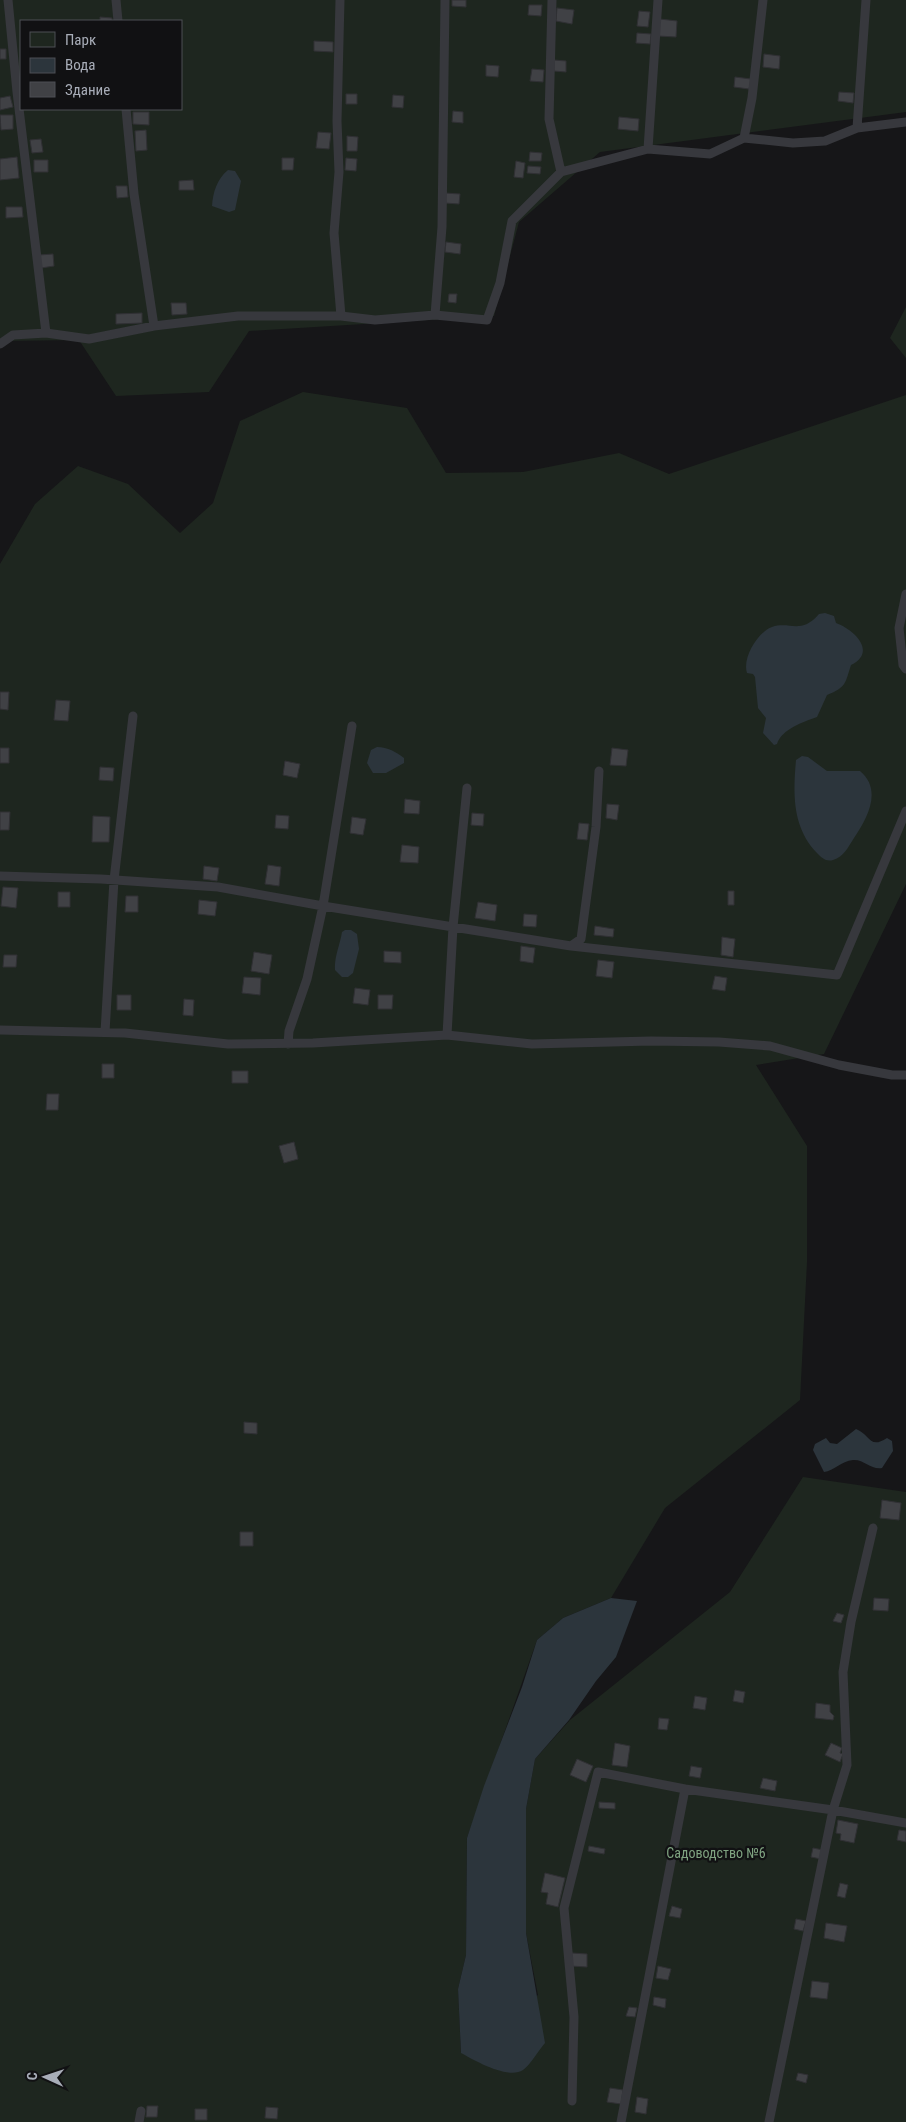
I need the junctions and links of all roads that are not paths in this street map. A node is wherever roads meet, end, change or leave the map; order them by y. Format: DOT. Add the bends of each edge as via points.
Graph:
graph roads {
  1 [pos="8,0"];
  2 [pos="116,0"];
  3 [pos="340,0"];
  4 [pos="445,0"];
  5 [pos="552,0"];
  6 [pos="658,0"];
  7 [pos="763,0"];
  8 [pos="866,0"];
  9 [pos="118,20"];
  10 [pos="126,110"];
  11 [pos="906,122"];
  12 [pos="857,128"];
  13 [pos="744,138"];
  14 [pos="648,149"];
  15 [pos="561,172"];
  16 [pos="435,314"];
  17 [pos="341,316"];
  18 [pos="154,326"];
  19 [pos="46,333"];
  20 [pos="0,344"];
  21 [pos="906,594"];
  22 [pos="906,669"];
  23 [pos="133,716"];
  24 [pos="352,726"];
  25 [pos="599,771"];
  26 [pos="467,788"];
  27 [pos="906,811"];
  28 [pos="0,876"];
  29 [pos="114,880"];
  30 [pos="323,906"];
  31 [pos="453,927"];
  32 [pos="571,946"];
  33 [pos="0,1030"];
  34 [pos="105,1032"];
  35 [pos="447,1035"];
  36 [pos="288,1044"];
  37 [pos="906,1074"];
  38 [pos="873,1528"];
  39 [pos="684,1789"];
  40 [pos="833,1810"];
  41 [pos="906,1823"];
  42 [pos="572,2101"];
  43 [pos="141,2111"];
  44 [pos="139,2122"];
  45 [pos="621,2122"];
  46 [pos="769,2122"];
  1 -- 19 [label="lane"];
  2 -- 9 [label="lane"];
  3 -- 17 [label="lane" via="339,172 334,233"];
  4 -- 16 [label="lane" via="442,227"];
  5 -- 15 [label="lane" via="549,119"];
  6 -- 14 [label="lane"];
  7 -- 13 [label="lane"];
  8 -- 12 [label="lane"];
  10 -- 18 [label="lane" via="134,194"];
  11 -- 12 [label="lane"];
  12 -- 13 [label="lane" via="824,141 793,143"];
  13 -- 14 [label="lane" via="710,154"];
  14 -- 15 [label="lane"];
  15 -- 16 [label="lane" via="512,221 500,283 487,320"];
  16 -- 17 [label="lane" via="374,320"];
  17 -- 18 [label="lane" via="238,316"];
  18 -- 19 [label="lane" via="89,339"];
  19 -- 20 [label="lane" via="13,335"];
  21 -- 22 [label="lane" via="898,628"];
  23 -- 29 [label="lane"];
  24 -- 30 [label="lane"];
  25 -- 32 [label="lane" via="596,827 581,939"];
  26 -- 31 [label="lane"];
  27 -- 32 [label="lane" via="837,975"];
  28 -- 29 [label="lane"];
  29 -- 30 [label="lane" via="218,887"];
  29 -- 34 [label="lane"];
  30 -- 31 [label="lane"];
  30 -- 36 [label="lane" via="307,980 289,1031"];
  31 -- 32 [label="lane"];
  31 -- 35 [label="lane"];
  33 -- 34 [label="lane"];
  34 -- 36 [label="lane" via="228,1044"];
  35 -- 36 [label="lane"];
  35 -- 37 [label="lane" via="532,1044 651,1041 753,1044 848,1067 892,1075"];
  38 -- 40 [label="lane" via="843,1672 847,1765"];
  39 -- 40 [label="lane"];
  39 -- 42 [label="lane" via="598,1772 564,1908 574,2017"];
  39 -- 45 [label="lane"];
  40 -- 41 [label="lane"];
  40 -- 46 [label="lane"];
  43 -- 44 [label="lane"];
}
